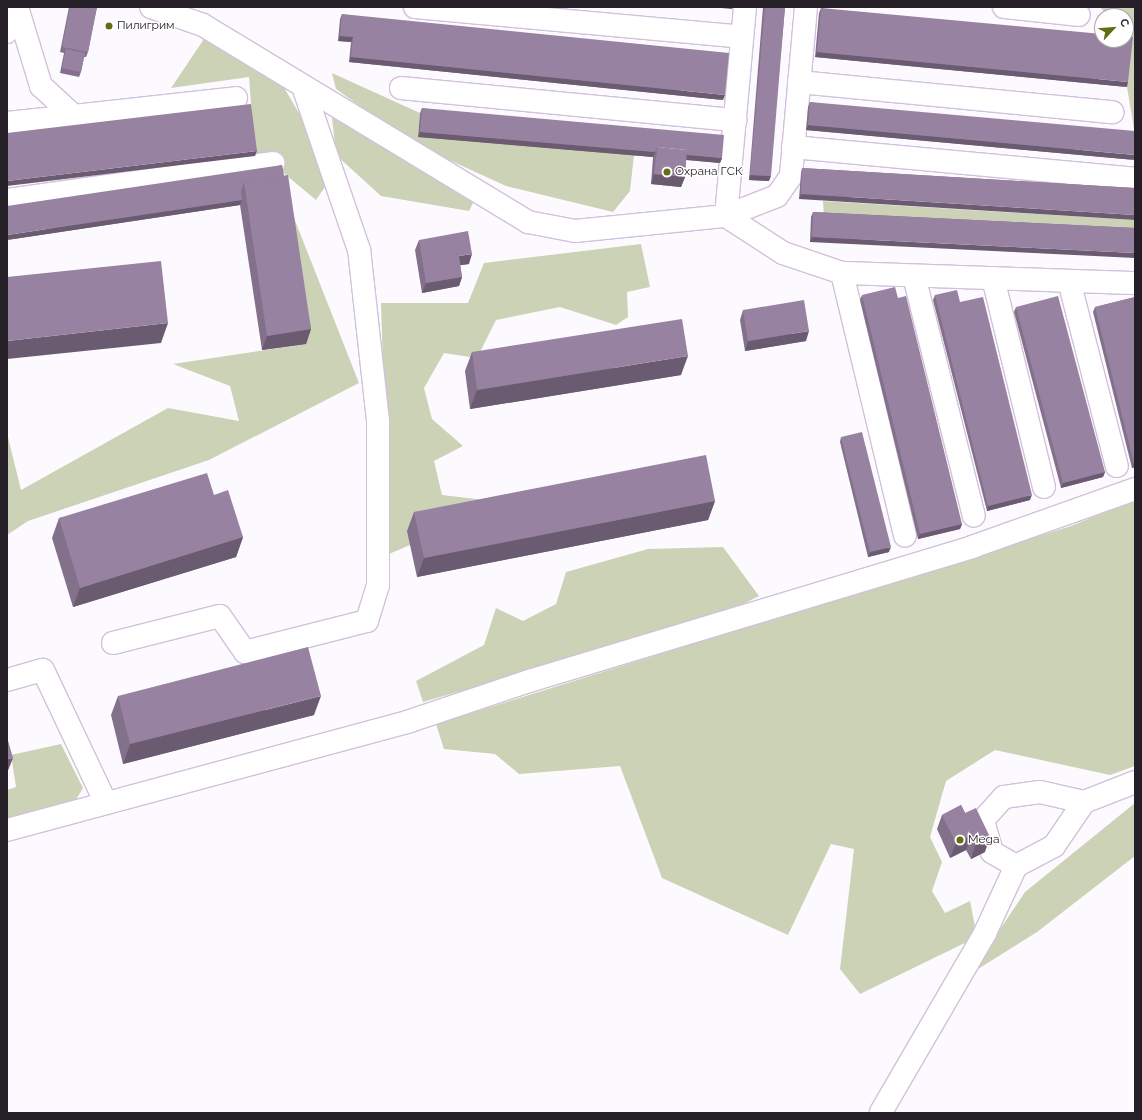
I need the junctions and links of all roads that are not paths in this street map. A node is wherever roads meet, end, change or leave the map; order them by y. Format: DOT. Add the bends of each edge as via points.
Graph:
graph roads {
  1 [pos="17,7"];
  2 [pos="151,7"];
  3 [pos="414,7"];
  4 [pos="745,7"];
  5 [pos="806,7"];
  6 [pos="1004,7"];
  7 [pos="1079,15"];
  8 [pos="7,32"];
  9 [pos="742,37"];
  10 [pos="799,82"];
  11 [pos="303,86"];
  12 [pos="401,88"];
  13 [pos="236,98"];
  14 [pos="1113,112"];
  15 [pos="74,116"];
  16 [pos="735,120"];
  17 [pos="7,123"];
  18 [pos="793,147"];
  19 [pos="273,163"];
  20 [pos="1135,179"];
  21 [pos="7,200"];
  22 [pos="726,216"];
  23 [pos="842,273"];
  24 [pos="914,276"];
  25 [pos="993,278"];
  26 [pos="1069,281"];
  27 [pos="1135,283"];
  28 [pos="1116,466"];
  29 [pos="1044,487"];
  30 [pos="1135,489"];
  31 [pos="974,516"];
  32 [pos="905,536"];
  33 [pos="113,643"];
  34 [pos="7,680"];
  35 [pos="1135,782"];
  36 [pos="105,801"];
  37 [pos="1084,802"];
  38 [pos="7,830"];
  39 [pos="1016,866"];
  40 [pos="882,1112"];
  1 -- 8 [label="lane"];
  1 -- 15 [label="lane" via="42,86"];
  2 -- 11 [label="lane" via="202,25"];
  3 -- 9 [label="lane"];
  4 -- 9 [label="lane"];
  5 -- 10 [label="lane"];
  6 -- 7 [label="lane"];
  9 -- 16 [label="lane"];
  10 -- 14 [label="lane"];
  10 -- 18 [label="lane"];
  11 -- 22 [label="lane" via="528,222 575,231"];
  11 -- 33 [label="lane" via="359,250 378,421 378,586 367,621 245,652 220,616"];
  12 -- 16 [label="lane"];
  13 -- 15 [label="lane"];
  15 -- 17 [label="lane"];
  16 -- 22 [label="lane"];
  18 -- 20 [label="lane"];
  18 -- 22 [label="lane" via="791,176 777,196"];
  19 -- 21 [label="lane"];
  22 -- 23 [label="lane" via="783,253"];
  23 -- 24 [label="lane"];
  23 -- 32 [label="lane"];
  24 -- 25 [label="lane"];
  24 -- 31 [label="lane"];
  25 -- 26 [label="lane"];
  25 -- 29 [label="lane"];
  26 -- 27 [label="lane"];
  26 -- 28 [label="lane"];
  30 -- 36 [label="lane" via="972,547 529,680 410,721"];
  34 -- 36 [label="lane" via="42,670"];
  35 -- 37 [label="lane"];
  36 -- 38 [label="lane"];
  37 -- 39 [label="lane" via="1054,846"];
  37 -- 39 [label="lane" via="1040,792 1004,798 983,820 992,852"];
  39 -- 40 [label="lane" via="985,933"];
}
